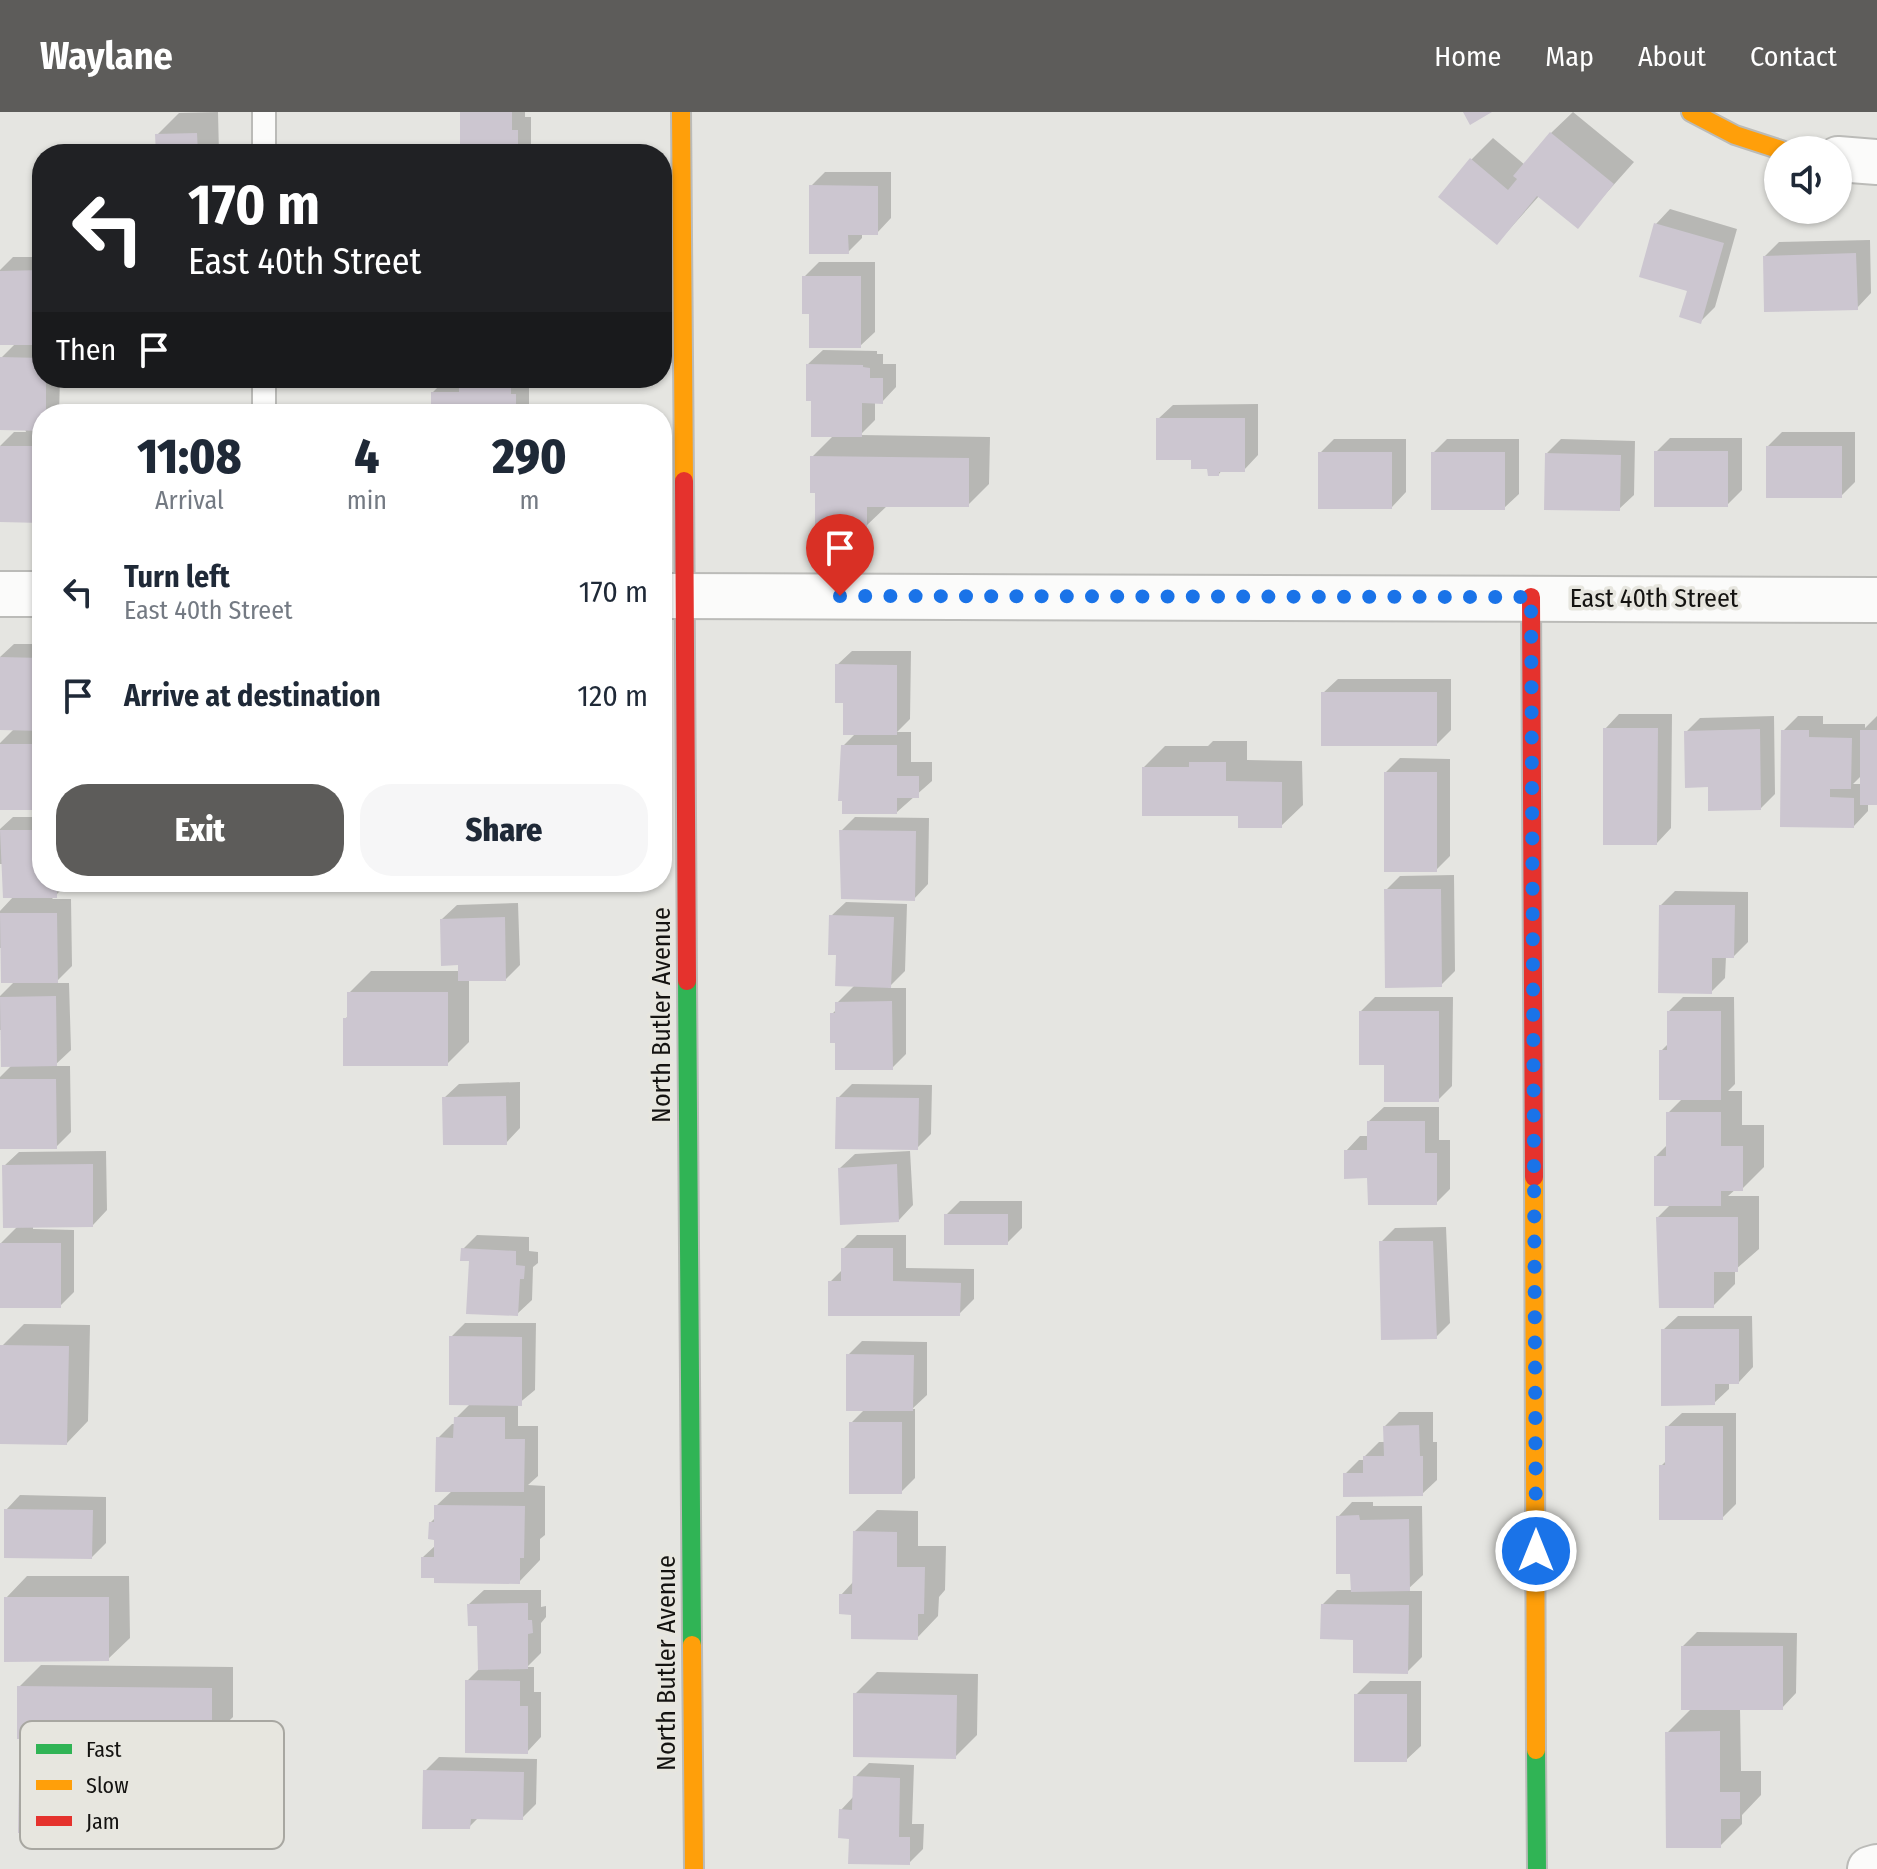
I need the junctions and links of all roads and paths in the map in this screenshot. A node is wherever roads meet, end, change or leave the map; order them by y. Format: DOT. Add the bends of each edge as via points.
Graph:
graph roads {
  1 [pos="264,112"];
  2 [pos="681,112"];
  3 [pos="1691,112"];
  4 [pos="264,144"];
  5 [pos="1764,147"];
  6 [pos="1852,160"];
  7 [pos="1877,162"];
  8 [pos="0,594"];
  9 [pos="32,594"];
  10 [pos="673,596"];
  11 [pos="1531,597"];
  12 [pos="1877,600"];
  13 [pos="1877,1867"];
  14 [pos="694,1869"];
  15 [pos="1537,1869"];
  16 [pos="1870,1869"];
  1 -- 4 [label="lane"];
  2 -- 10 [label="street, North Butler Avenue"];
  3 -- 5 [label="street"];
  6 -- 7 [label="street"];
  8 -- 9 [label="street"];
  10 -- 11 [label="street, East 40th Street"];
  10 -- 14 [label="street, North Butler Avenue"];
  11 -- 12 [label="street, East 40th Street"];
  11 -- 15 [label="street"];
  13 -- 16 [label="street"];
}
